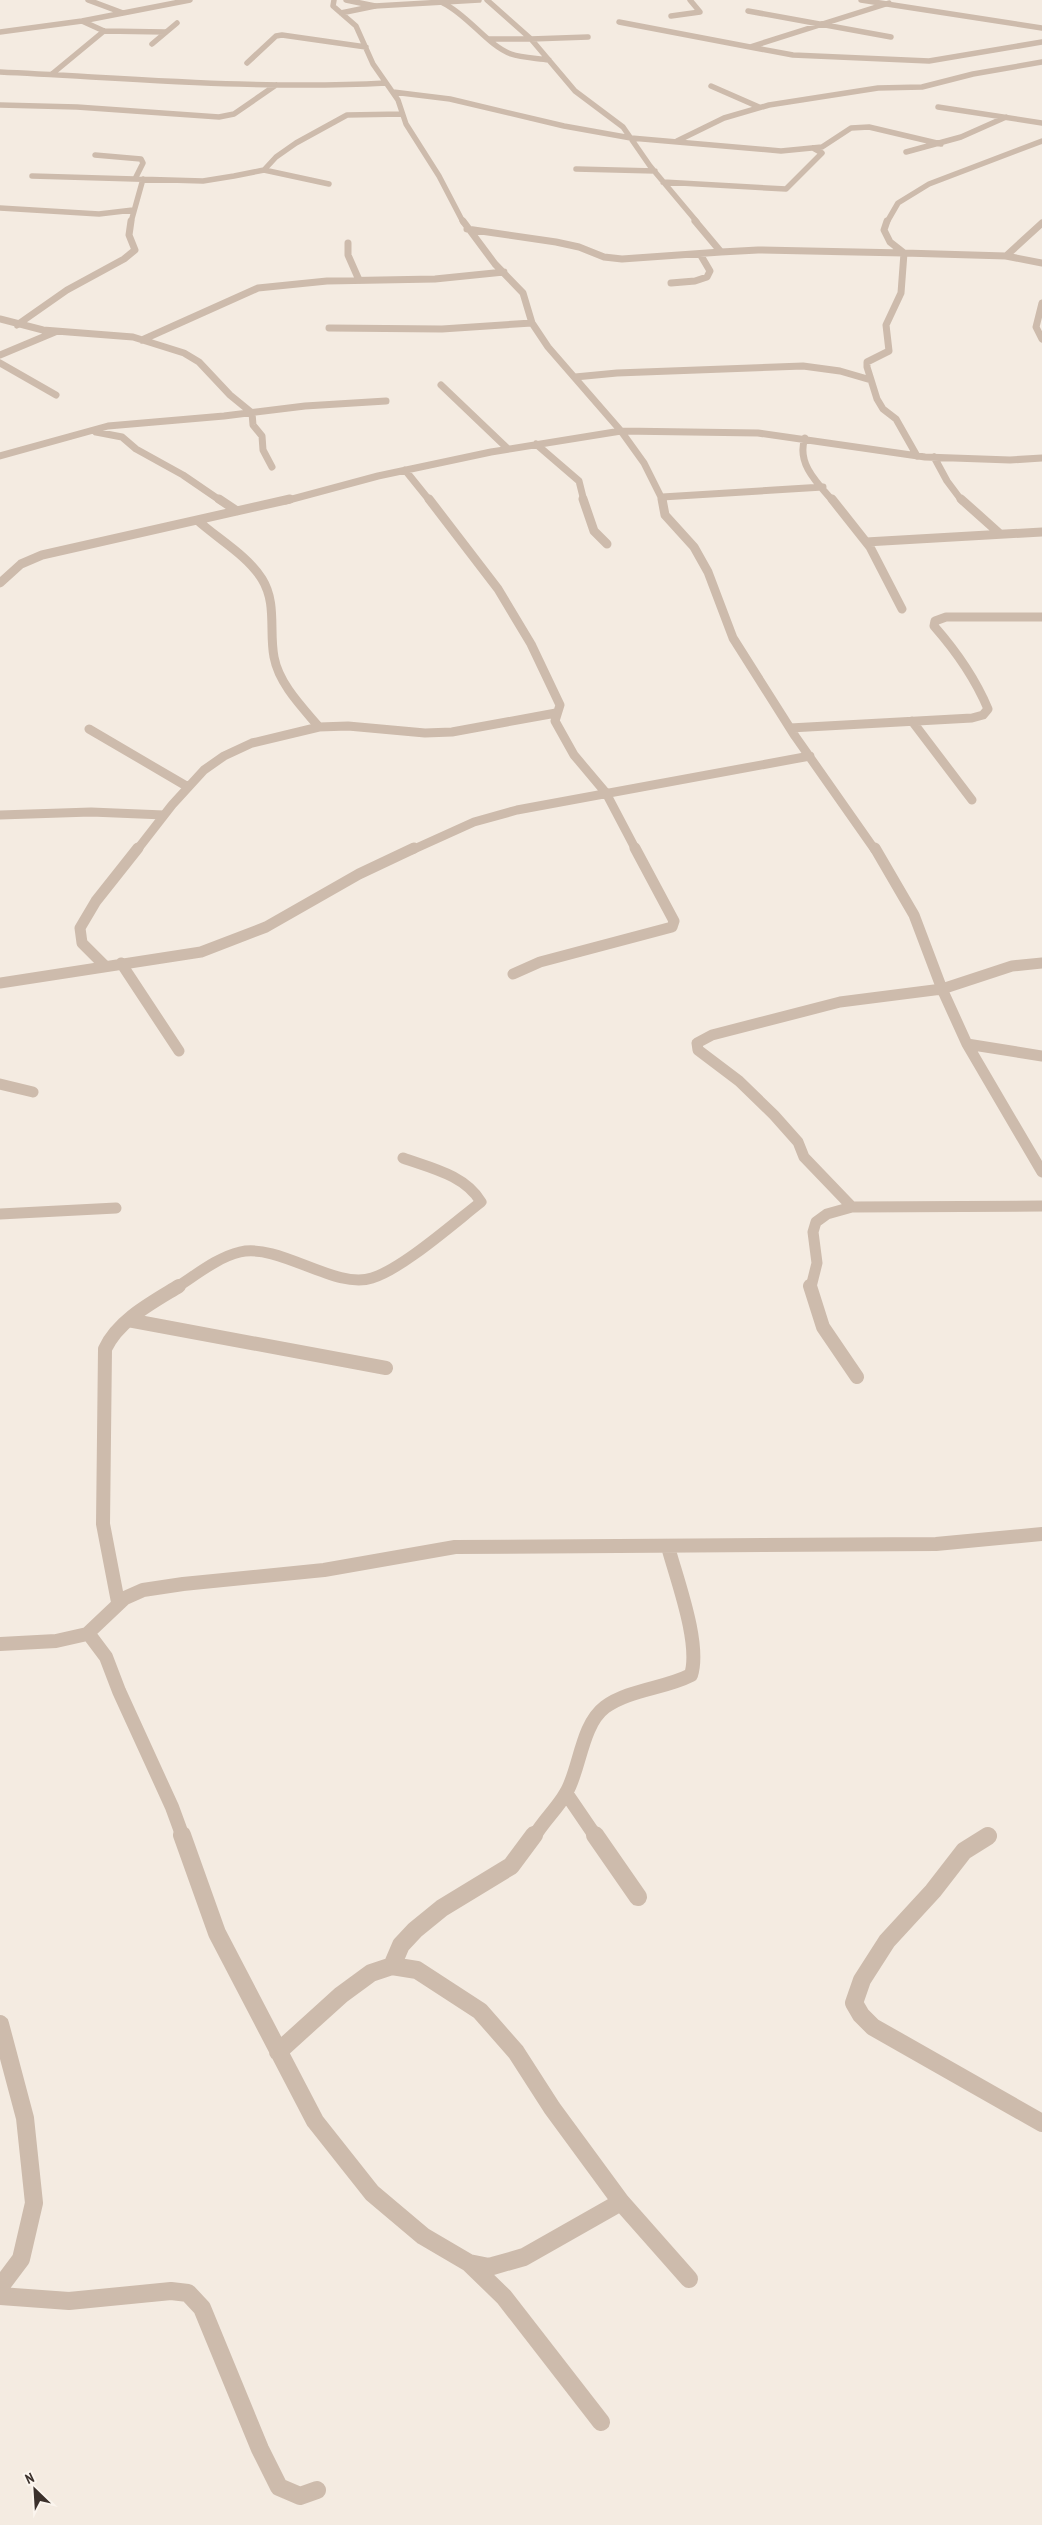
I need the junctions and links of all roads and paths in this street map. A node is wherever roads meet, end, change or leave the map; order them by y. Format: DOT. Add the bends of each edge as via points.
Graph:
graph roads {
  1 [pos="88,0"];
  2 [pos="190,0"];
  3 [pos="334,0"];
  4 [pos="346,0"];
  5 [pos="478,0"];
  6 [pos="487,0"];
  7 [pos="690,0"];
  8 [pos="862,0"];
  9 [pos="443,3"];
  10 [pos="888,3"];
  11 [pos="375,6"];
  12 [pos="748,11"];
  13 [pos="341,13"];
  14 [pos="124,14"];
  15 [pos="671,16"];
  16 [pos="82,21"];
  17 [pos="619,22"];
  18 [pos="177,23"];
  19 [pos="819,24"];
  20 [pos="1042,28"];
  21 [pos="104,31"];
  22 [pos="0,32"];
  23 [pos="165,32"];
  24 [pos="588,37"];
  25 [pos="891,37"];
  26 [pos="489,39"];
  27 [pos="531,39"];
  28 [pos="1042,42"];
  29 [pos="152,44"];
  30 [pos="366,47"];
  31 [pos="750,47"];
  32 [pos="549,60"];
  33 [pos="1042,62"];
  34 [pos="247,63"];
  35 [pos="0,72"];
  36 [pos="52,74"];
  37 [pos="386,83"];
  38 [pos="276,85"];
  39 [pos="711,86"];
  40 [pos="393,92"];
  41 [pos="0,106"];
  42 [pos="938,107"];
  43 [pos="759,108"];
  44 [pos="402,114"];
  45 [pos="1006,117"];
  46 [pos="1042,123"];
  47 [pos="631,138"];
  48 [pos="1042,141"];
  49 [pos="677,142"];
  50 [pos="941,144"];
  51 [pos="813,148"];
  52 [pos="906,152"];
  53 [pos="95,155"];
  54 [pos="576,169"];
  55 [pos="264,170"];
  56 [pos="655,171"];
  57 [pos="32,176"];
  58 [pos="139,179"];
  59 [pos="664,182"];
  60 [pos="329,184"];
  61 [pos="0,208"];
  62 [pos="133,210"];
  63 [pos="1042,223"];
  64 [pos="468,229"];
  65 [pos="348,243"];
  66 [pos="721,252"];
  67 [pos="904,253"];
  68 [pos="700,254"];
  69 [pos="1006,256"];
  70 [pos="1042,262"];
  71 [pos="504,272"];
  72 [pos="359,280"];
  73 [pos="671,283"];
  74 [pos="1042,305"];
  75 [pos="0,319"];
  76 [pos="532,323"];
  77 [pos="17,325"];
  78 [pos="329,328"];
  79 [pos="56,331"];
  80 [pos="1042,339"];
  81 [pos="142,340"];
  82 [pos="0,355"];
  83 [pos="0,363"];
  84 [pos="868,367"];
  85 [pos="840,370"];
  86 [pos="575,378"];
  87 [pos="871,380"];
  88 [pos="441,385"];
  89 [pos="56,395"];
  90 [pos="386,401"];
  91 [pos="252,413"];
  92 [pos="137,422"];
  93 [pos="621,431"];
  94 [pos="88,432"];
  95 [pos="122,437"];
  96 [pos="805,438"];
  97 [pos="536,444"];
  98 [pos="508,449"];
  99 [pos="0,456"];
  100 [pos="918,456"];
  101 [pos="934,458"];
  102 [pos="1042,458"];
  103 [pos="272,467"];
  104 [pos="405,470"];
  105 [pos="823,487"];
  106 [pos="662,496"];
  107 [pos="237,511"];
  108 [pos="197,520"];
  109 [pos="1042,532"];
  110 [pos="999,533"];
  111 [pos="866,542"];
  112 [pos="607,544"];
  113 [pos="0,583"];
  114 [pos="902,608"];
  115 [pos="1042,617"];
  116 [pos="556,713"];
  117 [pos="912,721"];
  118 [pos="319,727"];
  119 [pos="790,728"];
  120 [pos="89,730"];
  121 [pos="810,756"];
  122 [pos="188,787"];
  123 [pos="606,793"];
  124 [pos="972,800"];
  125 [pos="164,815"];
  126 [pos="0,816"];
  127 [pos="121,963"];
  128 [pos="1042,963"];
  129 [pos="104,965"];
  130 [pos="514,974"];
  131 [pos="0,983"];
  132 [pos="942,989"];
  133 [pos="967,1044"];
  134 [pos="179,1051"];
  135 [pos="1042,1056"];
  136 [pos="0,1084"];
  137 [pos="33,1092"];
  138 [pos="402,1158"];
  139 [pos="1042,1172"];
  140 [pos="1042,1206"];
  141 [pos="852,1207"];
  142 [pos="116,1208"];
  143 [pos="0,1214"];
  144 [pos="128,1320"];
  145 [pos="386,1368"];
  146 [pos="857,1377"];
  147 [pos="1042,1534"];
  148 [pos="668,1547"];
  149 [pos="118,1602"];
  150 [pos="88,1633"];
  151 [pos="0,1644"];
  152 [pos="566,1793"];
  153 [pos="988,1836"];
  154 [pos="638,1897"];
  155 [pos="392,1966"];
  156 [pos="0,2024"];
  157 [pos="278,2052"];
  158 [pos="1042,2123"];
  159 [pos="621,2202"];
  160 [pos="469,2263"];
  161 [pos="689,2279"];
  162 [pos="0,2287"];
  163 [pos="0,2296"];
  164 [pos="601,2422"];
  165 [pos="317,2490"];
  1 -- 14 [label="street"];
  2 -- 14 [label="street"];
  3 -- 13 [label="street" via="333,6"];
  4 -- 11 [label="street"];
  5 -- 9 [label="street"];
  6 -- 27 [label="street"];
  7 -- 15 [label="street" via="700,12"];
  8 -- 10 [label="street"];
  9 -- 11 [label="street"];
  9 -- 26 [label="street" via="458,10"];
  10 -- 19 [label="street"];
  10 -- 20 [label="street"];
  11 -- 13 [label="street"];
  12 -- 19 [label="street"];
  13 -- 30 [label="street" via="356,26"];
  14 -- 16 [label="street"];
  16 -- 21 [label="street"];
  16 -- 22 [label="street"];
  17 -- 31 [label="street"];
  18 -- 23 [label="street"];
  19 -- 25 [label="street"];
  19 -- 31 [label="street"];
  21 -- 23 [label="street"];
  21 -- 36 [label="street"];
  23 -- 29 [label="street"];
  24 -- 27 [label="street"];
  26 -- 27 [label="street"];
  26 -- 32 [label="street" via="510,54"];
  27 -- 32 [label="street"];
  28 -- 31 [label="street" via="929,61 793,55"];
  30 -- 34 [label="street" via="282,35 276,36"];
  30 -- 37 [label="street" via="372,64"];
  32 -- 47 [label="street" via="575,90 623,127"];
  33 -- 43 [label="street" via="922,87 878,88"];
  35 -- 36 [label="street"];
  36 -- 38 [label="street"];
  37 -- 38 [label="street"];
  37 -- 40 [label="street"];
  38 -- 41 [label="street" via="234,114 218,117 77,107"];
  39 -- 43 [label="street"];
  40 -- 44 [label="street"];
  40 -- 47 [label="street" via="450,99"];
  42 -- 45 [label="street"];
  43 -- 49 [label="street" via="724,118"];
  44 -- 55 [label="street" via="347,115 276,156"];
  44 -- 64 [label="street"];
  45 -- 46 [label="street"];
  45 -- 50 [label="street"];
  47 -- 49 [label="street"];
  47 -- 56 [label="street"];
  48 -- 67 [label="street" via="913,192 897,204 884,230 890,242"];
  49 -- 51 [label="street" via="781,151"];
  50 -- 51 [label="street" via="858,127"];
  50 -- 52 [label="street"];
  51 -- 59 [label="street" via="822,153 786,188"];
  53 -- 58 [label="street" via="141,159"];
  54 -- 56 [label="street"];
  55 -- 58 [label="street" via="203,180"];
  55 -- 60 [label="street"];
  56 -- 59 [label="street"];
  57 -- 58 [label="street"];
  58 -- 62 [label="street"];
  59 -- 66 [label="street"];
  61 -- 62 [label="street" via="99,214"];
  62 -- 77 [label="street" via="129,235 134,250"];
  63 -- 69 [label="street"];
  64 -- 68 [label="street" via="556,242 610,258"];
  64 -- 71 [label="street"];
  65 -- 72 [label="street" via="348,255"];
  66 -- 67 [label="street"];
  66 -- 68 [label="street"];
  67 -- 69 [label="street"];
  67 -- 84 [label="street" via="901,293 886,325 889,351 867,362"];
  68 -- 73 [label="street" via="710,270 707,276 695,281"];
  69 -- 70 [label="street"];
  71 -- 72 [label="street" via="436,279"];
  71 -- 76 [label="street" via="523,293"];
  72 -- 81 [label="street" via="287,283 258,288"];
  74 -- 80 [label="street" via="1035,326"];
  75 -- 77 [label="street"];
  76 -- 78 [label="street" via="442,329"];
  76 -- 86 [label="street"];
  77 -- 79 [label="street"];
  79 -- 81 [label="street"];
  79 -- 82 [label="street"];
  81 -- 91 [label="street" via="184,353 199,362"];
  83 -- 89 [label="street"];
  84 -- 85 [label="street"];
  84 -- 87 [label="street"];
  85 -- 86 [label="street" via="779,366"];
  85 -- 87 [label="street"];
  86 -- 93 [label="street"];
  87 -- 100 [label="street" via="877,399 896,419"];
  88 -- 98 [label="street"];
  90 -- 91 [label="street"];
  91 -- 92 [label="street"];
  91 -- 103 [label="street" via="253,425 262,436 263,450"];
  92 -- 94 [label="street"];
  92 -- 95 [label="street"];
  93 -- 96 [label="street" via="758,433"];
  93 -- 97 [label="street"];
  93 -- 106 [label="street"];
  94 -- 95 [label="street"];
  94 -- 99 [label="street"];
  95 -- 107 [label="street" via="136,449"];
  96 -- 100 [label="street" via="864,450"];
  96 -- 105 [label="street" via="801,449 804,461"];
  97 -- 98 [label="street"];
  97 -- 112 [label="street" via="579,481 594,530"];
  98 -- 104 [label="street"];
  100 -- 101 [label="street"];
  101 -- 102 [label="street"];
  101 -- 110 [label="street" via="945,482"];
  104 -- 107 [label="street"];
  104 -- 116 [label="street" via="498,589 548,678 560,705"];
  105 -- 106 [label="street"];
  105 -- 111 [label="street"];
  106 -- 119 [label="street" via="665,515 694,548 708,572 733,638"];
  107 -- 108 [label="street"];
  108 -- 113 [label="street" via="42,555 21,564"];
  108 -- 118 [label="street" via="262,578 274,614 274,659 284,680"];
  109 -- 110 [label="street"];
  110 -- 111 [label="street"];
  111 -- 114 [label="street"];
  115 -- 117 [label="street" via="946,617 935,621 934,626 979,687 988,709 983,715 972,718"];
  116 -- 118 [label="street" via="425,734 348,726"];
  116 -- 123 [label="street" via="556,721 574,755"];
  117 -- 119 [label="street"];
  117 -- 124 [label="street"];
  118 -- 122 [label="street" via="252,743 204,770"];
  119 -- 121 [label="street"];
  120 -- 122 [label="street"];
  121 -- 123 [label="street"];
  121 -- 132 [label="street" via="900,889 914,915"];
  122 -- 125 [label="street"];
  123 -- 127 [label="street" via="474,822 358,874 284,918 238,939 201,952"];
  123 -- 130 [label="street" via="674,921 672,927 540,962"];
  125 -- 126 [label="street" via="91,812"];
  125 -- 129 [label="street" via="96,901 80,928 82,943"];
  127 -- 129 [label="street"];
  127 -- 134 [label="street"];
  128 -- 132 [label="street" via="1012,966"];
  129 -- 131 [label="street"];
  132 -- 133 [label="street"];
  132 -- 141 [label="street" via="840,1002 712,1035 697,1043 698,1050 739,1081 789,1131 804,1156"];
  133 -- 135 [label="street"];
  133 -- 139 [label="street"];
  136 -- 137 [label="street"];
  138 -- 144 [label="street" via="468,1185 478,1193 481,1202 390,1271 371,1279 352,1280 257,1250 239,1252 221,1260"];
  140 -- 141 [label="street"];
  141 -- 146 [label="street" via="827,1214 816,1222 813,1232 817,1263 810,1284 823,1327"];
  142 -- 143 [label="street"];
  144 -- 145 [label="street"];
  144 -- 149 [label="street" via="111,1336 105,1349 103,1524"];
  147 -- 148 [label="street" via="936,1544"];
  148 -- 149 [label="street" via="455,1547 306,1573 173,1585 140,1591"];
  148 -- 152 [label="street" via="694,1653 691,1675 674,1684 625,1697 604,1708 588,1731"];
  149 -- 150 [label="street"];
  150 -- 151 [label="street" via="66,1639"];
  150 -- 157 [label="street" via="106,1657 118,1691 172,1807 217,1933"];
  152 -- 154 [label="street"];
  152 -- 155 [label="street" via="510,1866 442,1908 415,1930 401,1945"];
  153 -- 158 [label="street" via="964,1851 887,1941 862,1980 854,2003 873,2027"];
  155 -- 157 [label="street" via="371,1972"];
  155 -- 159 [label="street" via="417,1970 480,2011 516,2052 552,2108"];
  156 -- 162 [label="street" via="25,2118 34,2203 21,2259"];
  157 -- 160 [label="street" via="315,2121 372,2193 423,2236"];
  159 -- 160 [label="street" via="524,2256 489,2267"];
  159 -- 161 [label="street"];
  160 -- 164 [label="street" via="504,2297"];
  163 -- 165 [label="street" via="69,2301 171,2291 188,2293 202,2308 279,2487 300,2496"];
}
